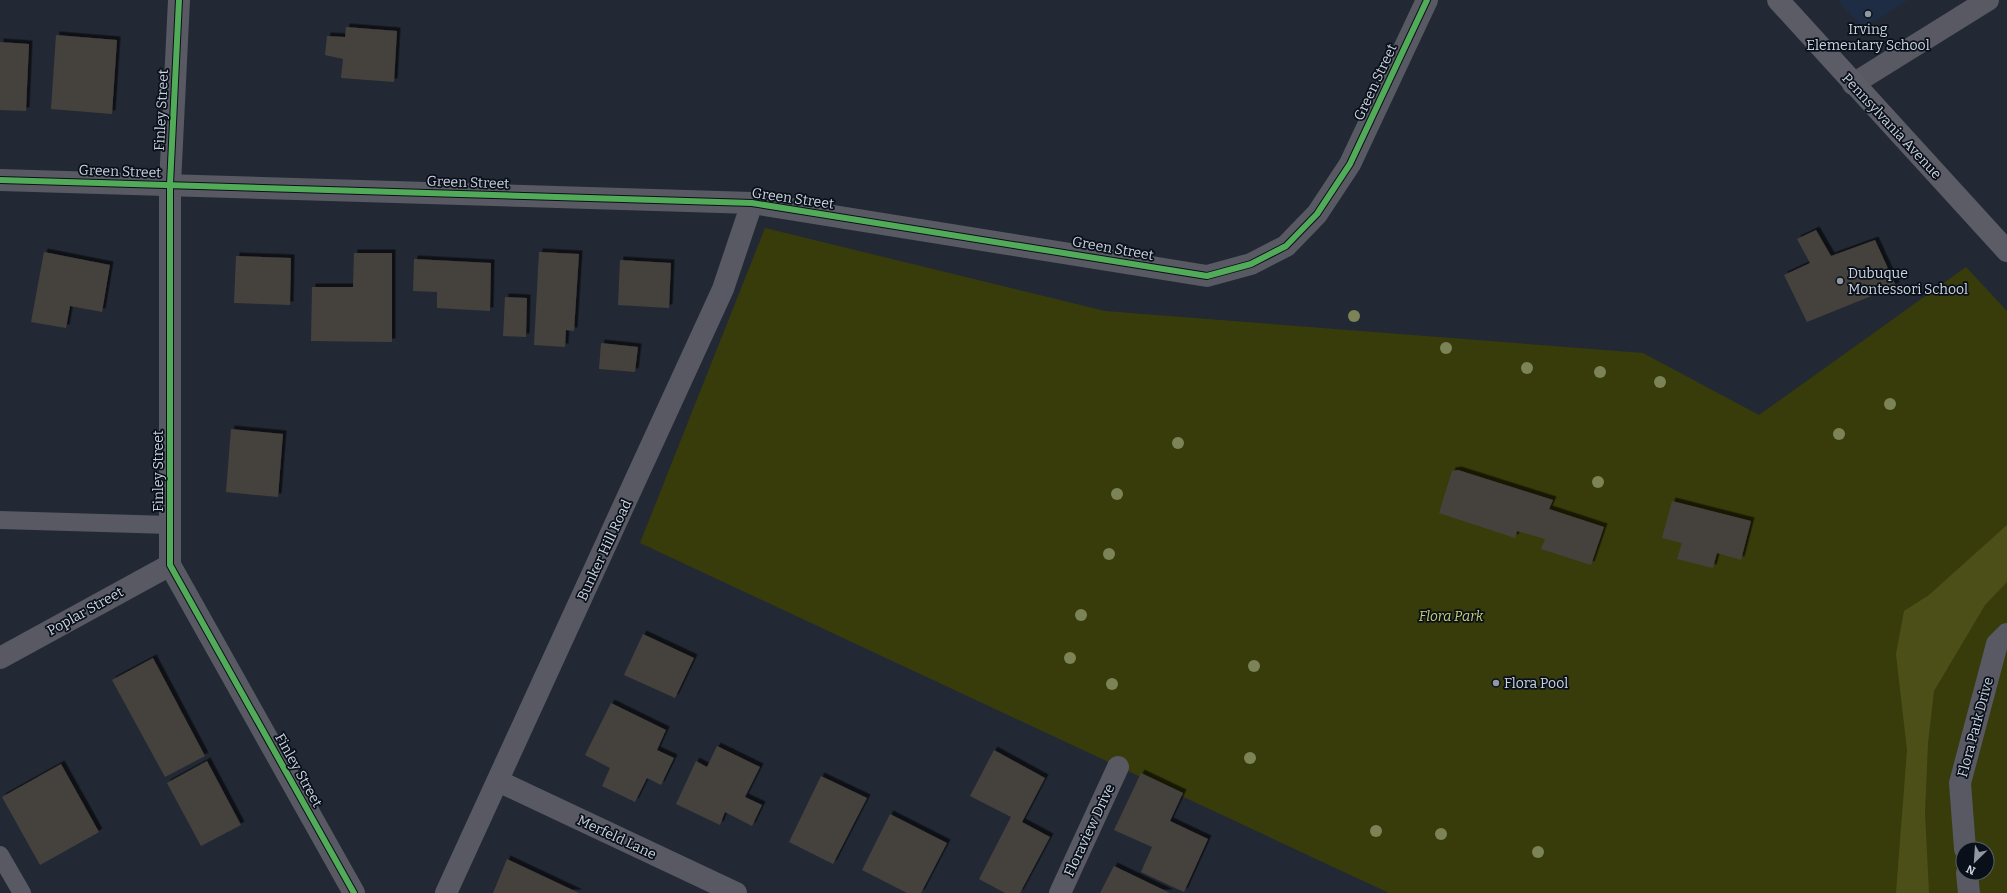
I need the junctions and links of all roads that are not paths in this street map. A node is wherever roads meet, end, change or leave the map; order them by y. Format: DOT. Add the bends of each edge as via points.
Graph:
graph roads {
  1 [pos="179,0"];
  2 [pos="1427,0"];
  3 [pos="1778,0"];
  4 [pos="1988,0"];
  5 [pos="1853,84"];
  6 [pos="0,180"];
  7 [pos="170,184"];
  8 [pos="752,203"];
  9 [pos="2007,251"];
  10 [pos="0,520"];
  11 [pos="170,525"];
  12 [pos="170,565"];
  13 [pos="2007,634"];
  14 [pos="0,658"];
  15 [pos="1118,767"];
  16 [pos="498,781"];
  17 [pos="1964,841"];
  18 [pos="0,855"];
  19 [pos="1968,881"];
  20 [pos="22,893"];
  21 [pos="354,893"];
  22 [pos="446,893"];
  23 [pos="736,893"];
  24 [pos="1060,893"];
  25 [pos="1969,893"];
  1 -- 7 [label="street, Finley Street"];
  2 -- 8 [label="street, Green Street" via="1350,164 1317,214 1286,246 1252,264 1207,276"];
  3 -- 5 [label="main road, Pennsylvania Avenue"];
  4 -- 5 [label="street"];
  5 -- 9 [label="main road, Pennsylvania Avenue" via="1879,109"];
  6 -- 7 [label="street, Green Street"];
  7 -- 8 [label="street, Green Street"];
  7 -- 11 [label="street, Finley Street"];
  8 -- 16 [label="street, Bunker Hill Road" via="723,289"];
  10 -- 11 [label="lane"];
  11 -- 12 [label="street, Finley Street"];
  12 -- 14 [label="street, Poplar Street"];
  12 -- 21 [label="street, Finley Street"];
  13 -- 17 [label="street, Flora Park Drive" via="1997,644 1960,783"];
  15 -- 24 [label="street, Floraview Drive"];
  16 -- 22 [label="street, Bunker Hill Road"];
  16 -- 23 [label="street, Merfeld Lane"];
  18 -- 20 [label="lane"];
  19 -- 25 [label="street"];
}
